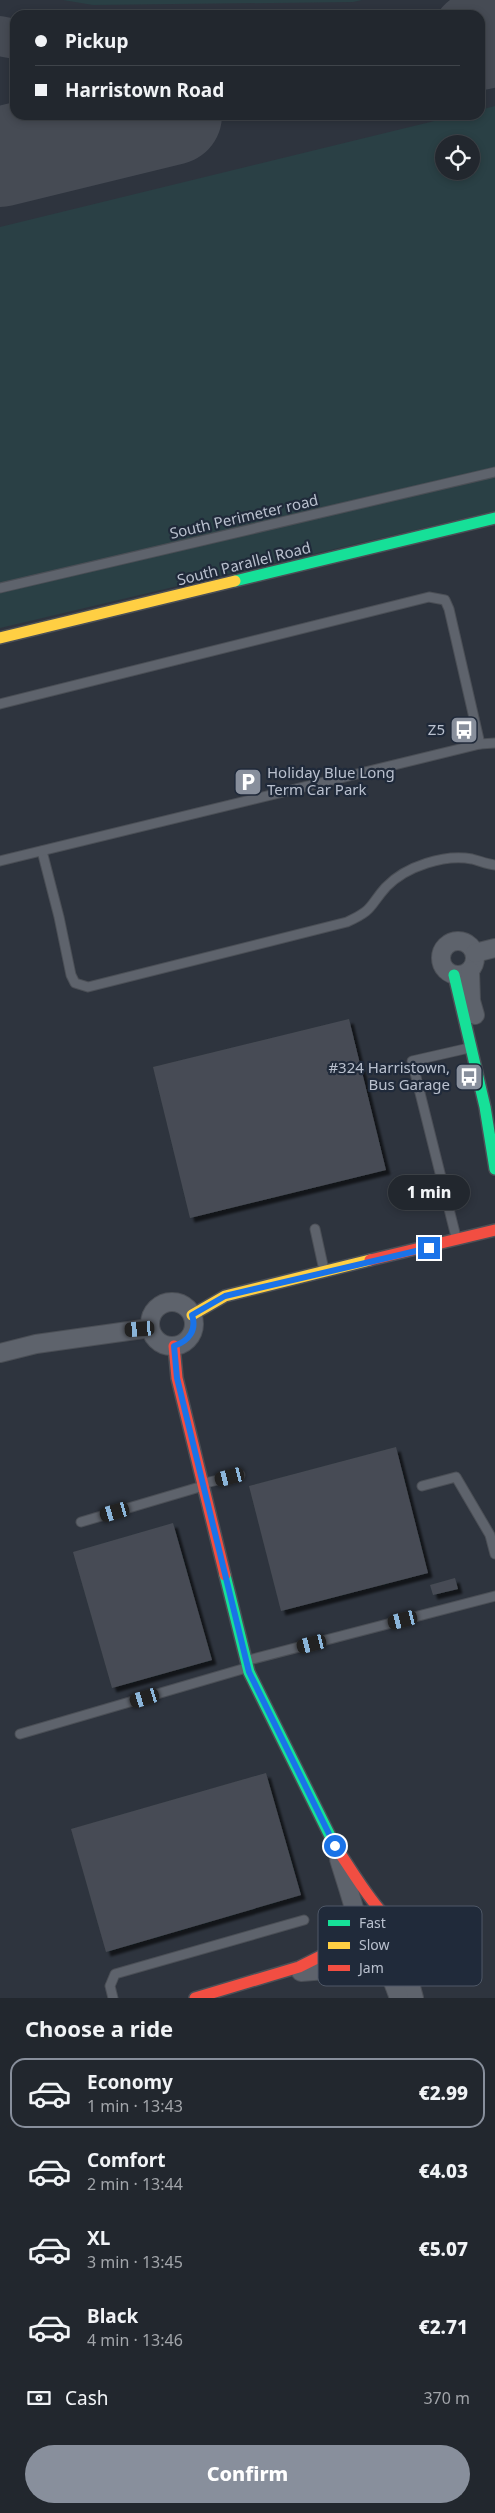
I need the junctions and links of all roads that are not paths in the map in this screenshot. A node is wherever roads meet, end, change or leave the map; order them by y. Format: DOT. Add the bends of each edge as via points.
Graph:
graph roads {
  1 [pos="495,472"];
  2 [pos="495,518"];
  3 [pos="0,588"];
  4 [pos="0,638"];
  5 [pos="0,704"];
  6 [pos="495,743"];
  7 [pos="480,744"];
  8 [pos="42,851"];
  9 [pos="0,861"];
  10 [pos="495,865"];
  11 [pos="495,948"];
  12 [pos="475,953"];
  13 [pos="462,973"];
  14 [pos="472,1047"];
  15 [pos="495,1101"];
  16 [pos="495,1169"];
  17 [pos="314,1229"];
  18 [pos="495,1230"];
  19 [pos="456,1240"];
  20 [pos="325,1273"];
  21 [pos="192,1315"];
  22 [pos="150,1328"];
  23 [pos="174,1346"];
  24 [pos="0,1353"];
  25 [pos="240,1475"];
  26 [pos="203,1485"];
  27 [pos="422,1486"];
  28 [pos="81,1522"];
  29 [pos="495,1554"];
  30 [pos="495,1596"];
  31 [pos="247,1664"];
  32 [pos="20,1734"];
  33 [pos="335,1846"];
  34 [pos="354,1906"];
  35 [pos="376,1906"];
  36 [pos="304,1920"];
  37 [pos="318,1959"];
  38 [pos="318,1971"];
  39 [pos="282,1974"];
  40 [pos="394,1986"];
  41 [pos="113,1998"];
  42 [pos="195,1998"];
  43 [pos="399,1998"];
  1 -- 3 [label="lane, South Perimeter road"];
  2 -- 4 [label="street, South Parallel Road"];
  5 -- 7 [label="lane" via="429,597 445,600 449,609"];
  6 -- 7 [label="lane"];
  7 -- 8 [label="lane"];
  8 -- 9 [label="lane"];
  8 -- 10 [label="lane" via="71,975 75,983 88,987 347,922 364,914 399,877 437,860 471,859"];
  11 -- 12 [label="street"];
  12 -- 13 [label="street" via="475,962"];
  12 -- 13 [label="street" via="462,942 451,942 446,946 441,962 446,970"];
  13 -- 14 [label="street"];
  13 -- 15 [label="street"];
  14 -- 16 [label="street"];
  14 -- 19 [label="lane" via="412,1062"];
  17 -- 20 [label="lane"];
  18 -- 19 [label="street"];
  19 -- 20 [label="street"];
  20 -- 21 [label="street" via="225,1296"];
  21 -- 22 [label="street" via="180,1304 163,1304 152,1314"];
  21 -- 23 [label="street" via="192,1334"];
  22 -- 23 [label="street" via="160,1343"];
  22 -- 24 [label="street" via="36,1344"];
  23 -- 26 [label="street" via="177,1378"];
  25 -- 26 [label="lane"];
  26 -- 28 [label="lane"];
  26 -- 31 [label="street"];
  27 -- 29 [label="lane" via="456,1477 490,1535"];
  30 -- 31 [label="lane"];
  31 -- 32 [label="lane"];
  31 -- 33 [label="street"];
  33 -- 34 [label="street"];
  33 -- 35 [label="street"];
  36 -- 41 [label="lane" via="115,1974 110,1986"];
  37 -- 39 [label="street"];
  38 -- 39 [label="street"];
  39 -- 42 [label="street"];
  40 -- 43 [label="street"];
}
